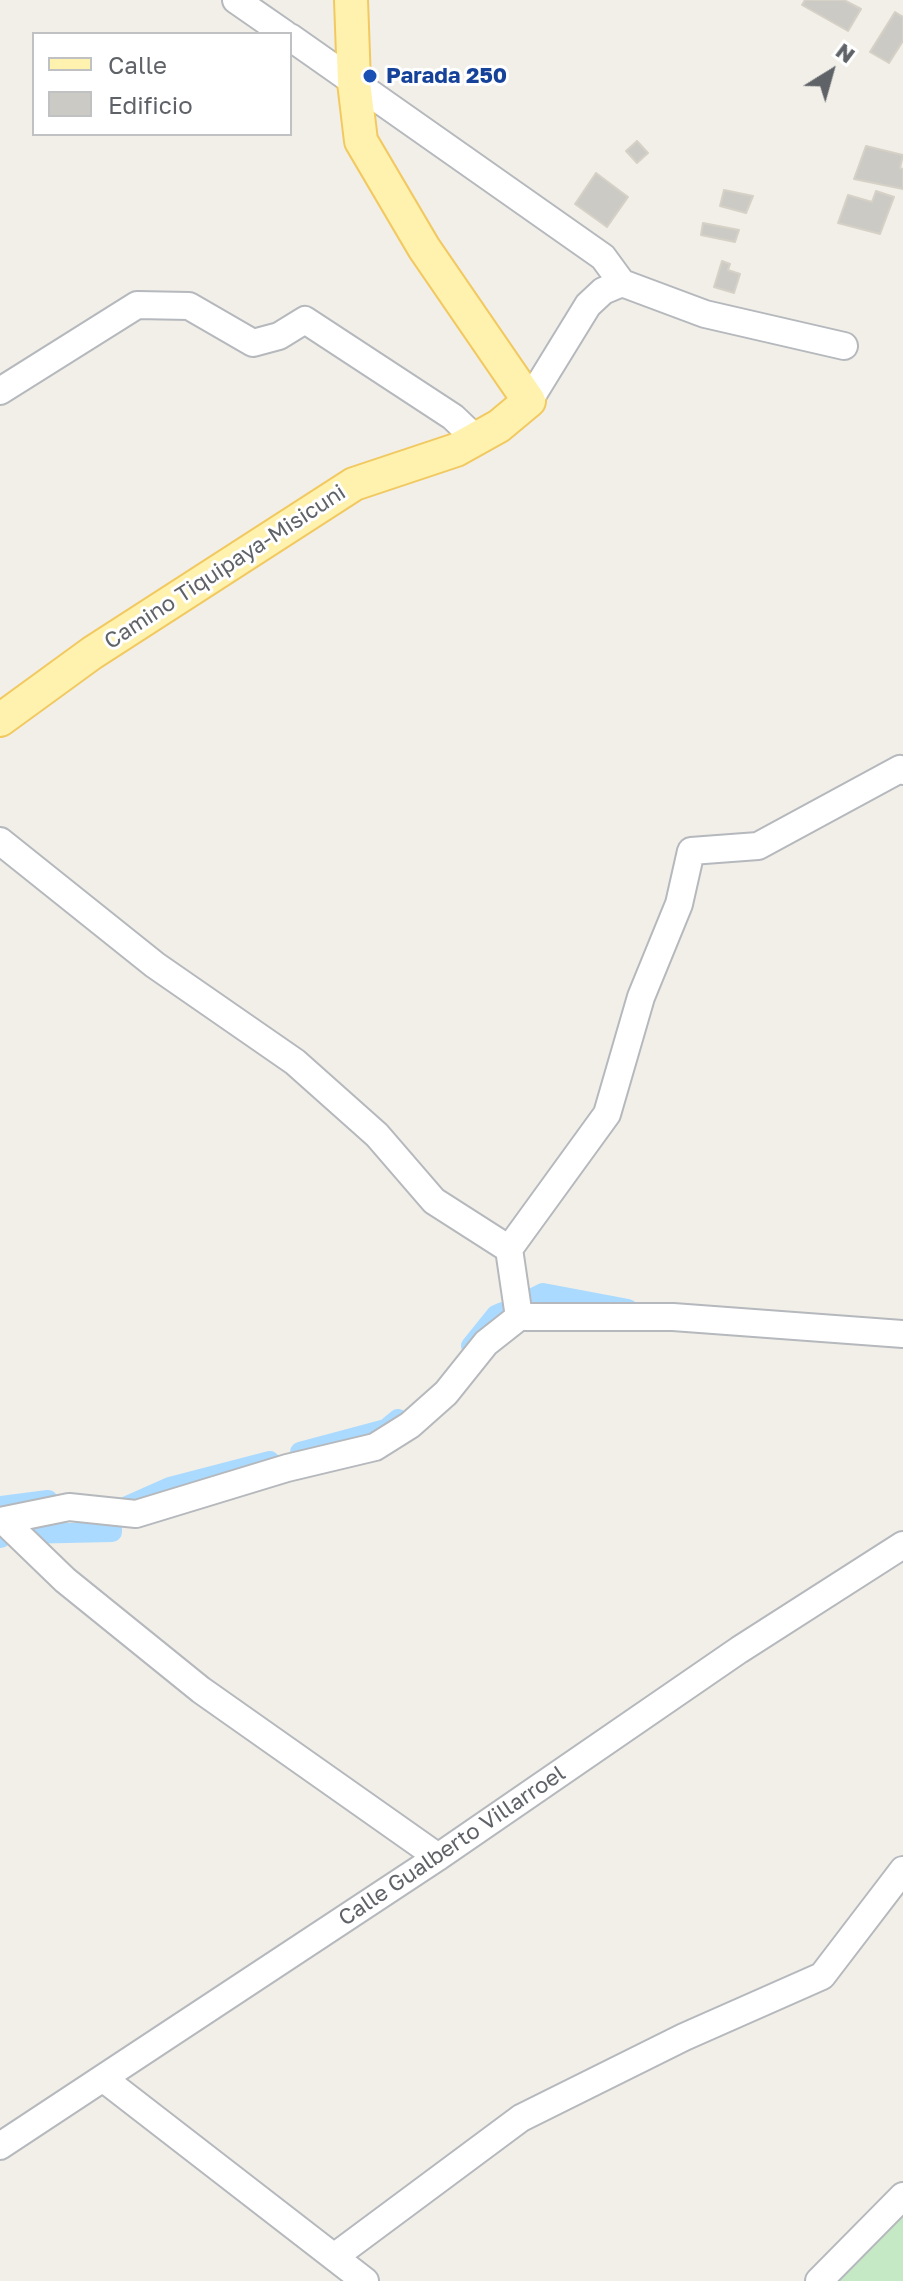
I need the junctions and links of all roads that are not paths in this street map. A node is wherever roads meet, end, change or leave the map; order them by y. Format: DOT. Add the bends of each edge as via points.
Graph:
graph roads {
  1 [pos="236,0"];
  2 [pos="351,0"];
  3 [pos="282,32"];
  4 [pos="292,39"];
  5 [pos="354,82"];
  6 [pos="622,283"];
  7 [pos="844,346"];
  8 [pos="0,391"];
  9 [pos="529,401"];
  10 [pos="476,439"];
  11 [pos="0,720"];
  12 [pos="903,771"];
  13 [pos="0,841"];
  14 [pos="509,1249"];
  15 [pos="519,1317"];
  16 [pos="903,1334"];
  17 [pos="2,1521"];
  18 [pos="903,1545"];
  19 [pos="438,1857"];
  20 [pos="903,1870"];
  21 [pos="104,2079"];
  22 [pos="0,2146"];
  23 [pos="903,2196"];
  24 [pos="334,2257"];
  25 [pos="365,2281"];
  26 [pos="819,2281"];
  1 -- 3 [label="street"];
  2 -- 5 [label="main road"];
  4 -- 5 [label="street"];
  5 -- 6 [label="street" via="603,257"];
  5 -- 9 [label="main road" via="361,141 424,248"];
  6 -- 7 [label="street" via="705,314"];
  6 -- 9 [label="street" via="588,305"];
  8 -- 10 [label="street" via="137,305 189,306 253,343 279,336 305,320 453,417"];
  9 -- 10 [label="main road, Camino Tiquipaya-Misicuni"];
  10 -- 11 [label="main road, Camino Tiquipaya-Misicuni" via="354,484 92,653"];
  12 -- 14 [label="street" via="758,846 691,851 679,904 641,997 607,1114"];
  13 -- 14 [label="street" via="155,965 295,1062 377,1135 434,1201"];
  14 -- 15 [label="street"];
  15 -- 16 [label="street" via="673,1317"];
  15 -- 17 [label="street" via="486,1343 446,1393 375,1447 136,1514 69,1507"];
  17 -- 19 [label="street" via="65,1580 201,1690"];
  18 -- 19 [label="street, Calle Gualberto Villarroel" via="739,1650"];
  19 -- 21 [label="street, Calle Gualberto Villarroel"];
  20 -- 24 [label="street" via="822,1976 521,2118"];
  21 -- 22 [label="street, Calle Gualberto Villarroel"];
  21 -- 24 [label="street"];
  23 -- 26 [label="street"];
  24 -- 25 [label="street"];
}
